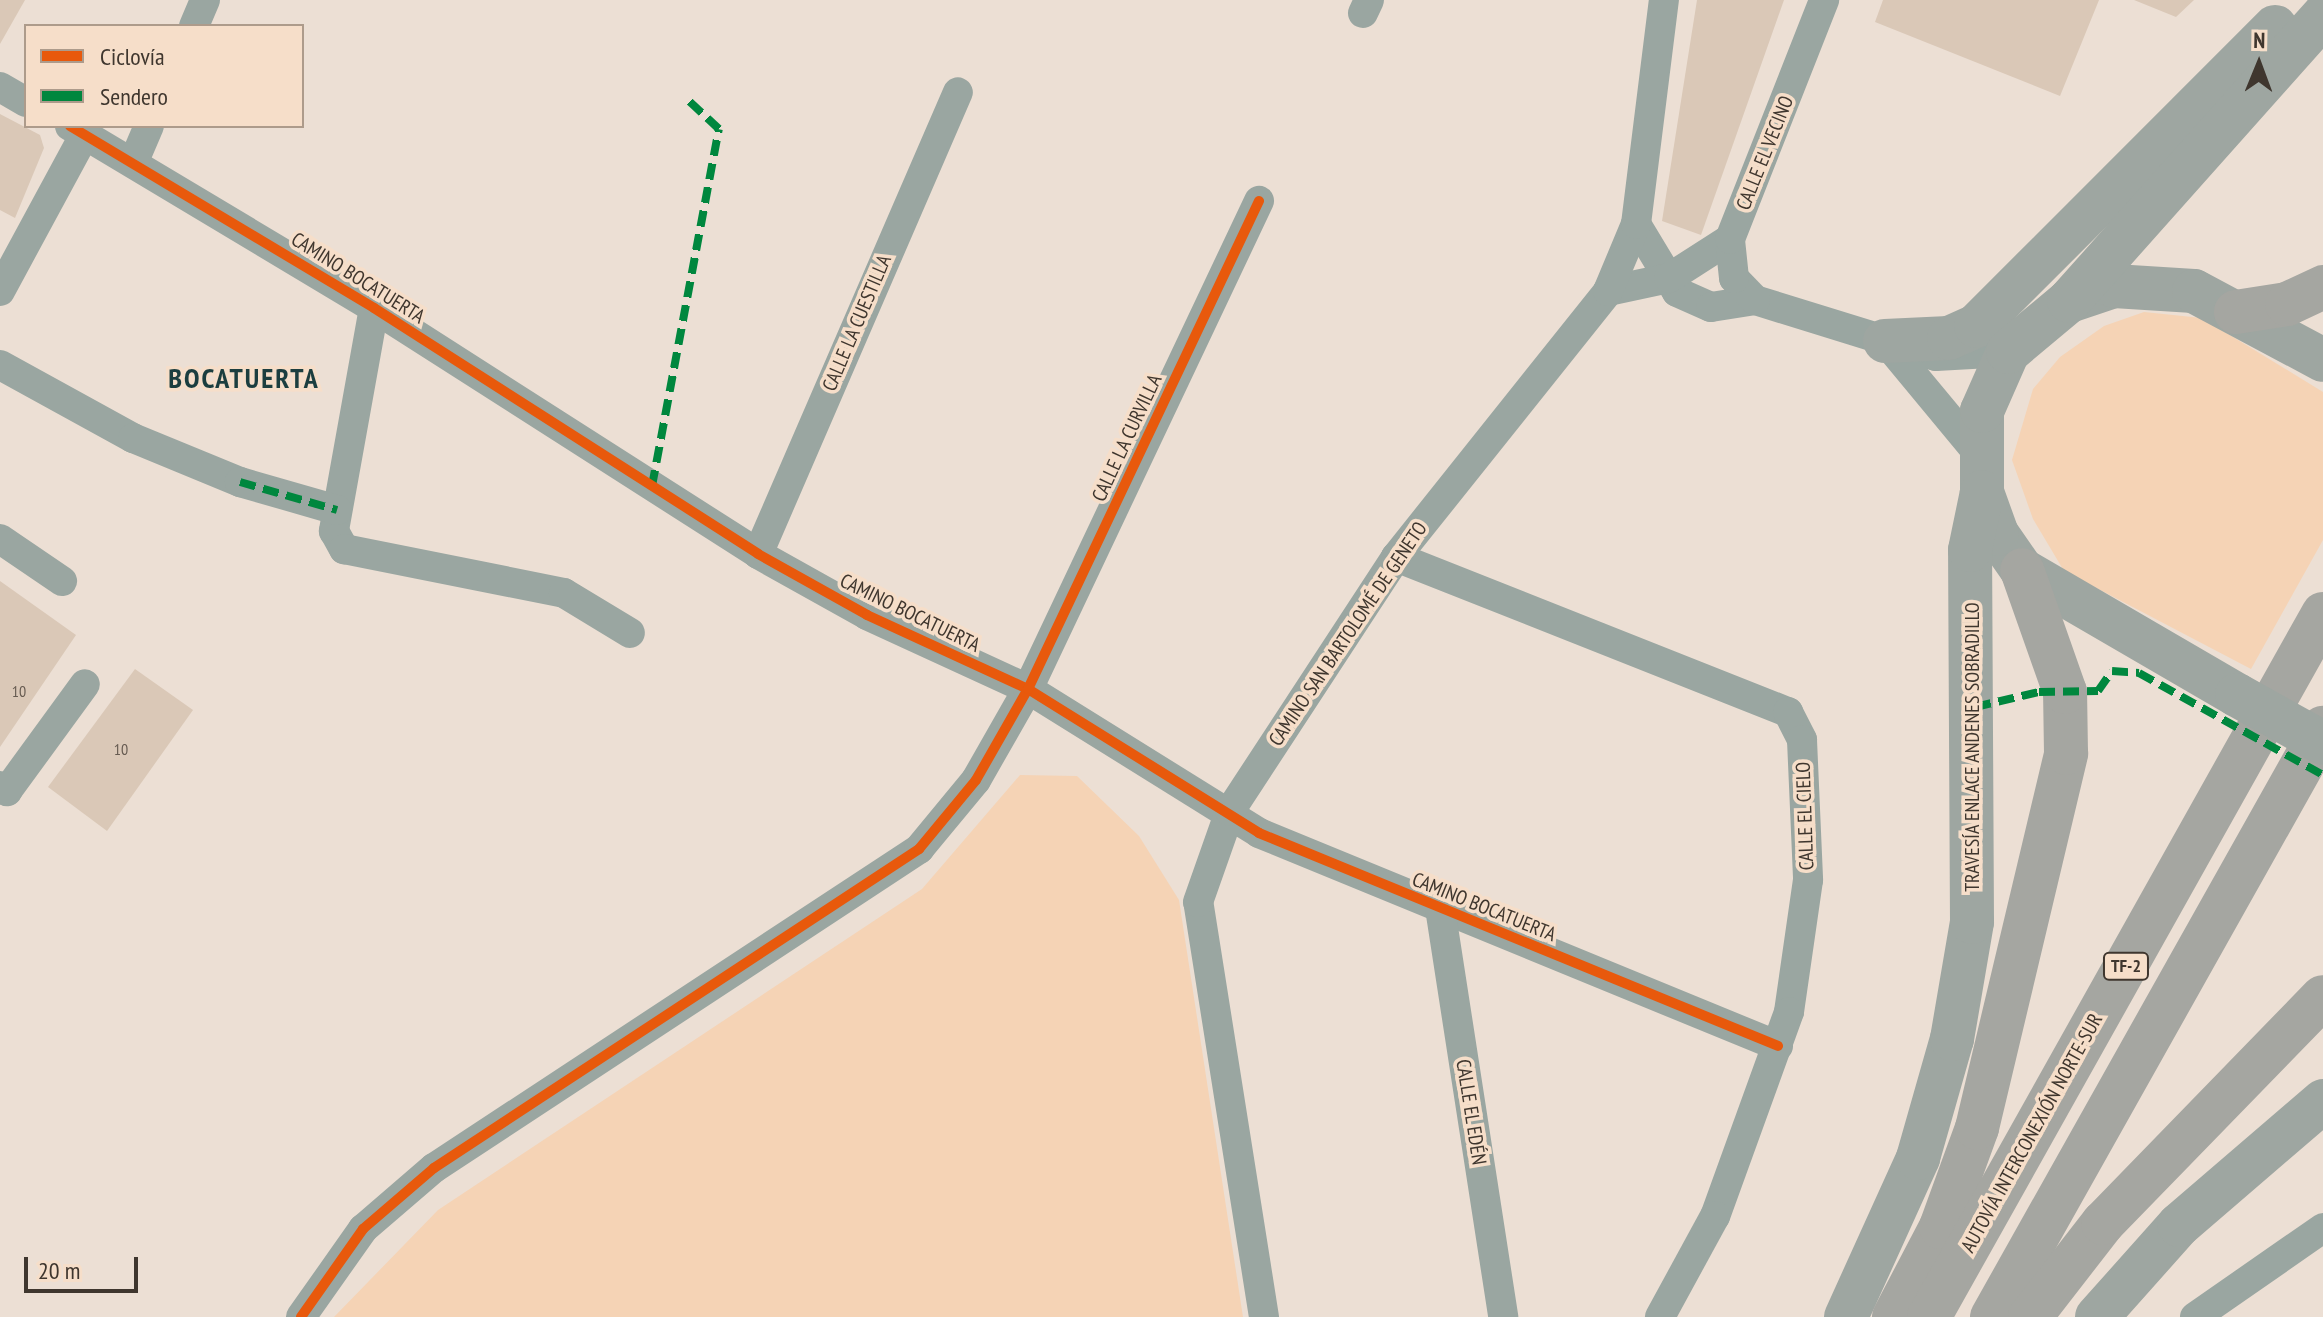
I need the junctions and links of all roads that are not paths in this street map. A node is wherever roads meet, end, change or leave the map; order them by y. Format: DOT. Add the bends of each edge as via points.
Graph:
graph roads {
  1 [pos="205,0"];
  2 [pos="1664,0"];
  3 [pos="1824,0"];
  4 [pos="2302,0"];
  5 [pos="2323,16"];
  6 [pos="195,24"];
  7 [pos="0,87"];
  8 [pos="958,92"];
  9 [pos="24,101"];
  10 [pos="148,128"];
  11 [pos="78,130"];
  12 [pos="134,161"];
  13 [pos="1259,201"];
  14 [pos="1636,224"];
  15 [pos="1730,239"];
  16 [pos="1669,278"];
  17 [pos="2323,287"];
  18 [pos="0,291"];
  19 [pos="1608,291"];
  20 [pos="1755,300"];
  21 [pos="2069,301"];
  22 [pos="374,308"];
  23 [pos="2236,312"];
  24 [pos="1885,341"];
  25 [pos="2008,352"];
  26 [pos="2323,360"];
  27 [pos="0,365"];
  28 [pos="1979,472"];
  29 [pos="337,510"];
  30 [pos="0,539"];
  31 [pos="758,554"];
  32 [pos="1396,557"];
  33 [pos="2022,570"];
  34 [pos="62,581"];
  35 [pos="2323,614"];
  36 [pos="630,633"];
  37 [pos="85,684"];
  38 [pos="1028,689"];
  39 [pos="2323,728"];
  40 [pos="2323,743"];
  41 [pos="0,786"];
  42 [pos="1230,811"];
  43 [pos="1440,908"];
  44 [pos="2323,997"];
  45 [pos="1778,1046"];
  46 [pos="2323,1101"];
  47 [pos="2323,1228"];
  48 [pos="301,1317"];
  49 [pos="1264,1317"];
  50 [pos="1503,1317"];
  51 [pos="1660,1317"];
  52 [pos="1846,1317"];
  53 [pos="1894,1317"];
  54 [pos="1929,1317"];
  55 [pos="1992,1317"];
  56 [pos="2030,1317"];
  57 [pos="2097,1317"];
  58 [pos="2195,1317"];
  1 -- 6 [label="street"];
  2 -- 14 [label="street, CAMINO SAN BARTOLOMÉ DE GENETO"];
  3 -- 15 [label="street, CALLE EL VECINO"];
  4 -- 24 [label="street" via="1976,326 1949,338"];
  5 -- 21 [label="street"];
  7 -- 9 [label="street"];
  8 -- 31 [label="street, CALLE LA CUESTILLA"];
  10 -- 12 [label="street"];
  11 -- 12 [label="street, CAMINO BOCATUERTA"];
  11 -- 18 [label="street"];
  12 -- 22 [label="street, CAMINO BOCATUERTA"];
  13 -- 38 [label="street, CALLE LA CURVILLA"];
  14 -- 16 [label="street"];
  14 -- 19 [label="street, CAMINO SAN BARTOLOMÉ DE GENETO"];
  15 -- 16 [label="street"];
  15 -- 20 [label="street, CALLE EL VECINO" via="1734,278"];
  16 -- 19 [label="street"];
  16 -- 20 [label="street" via="1677,292 1711,307"];
  17 -- 23 [label="highway" via="2287,304"];
  19 -- 32 [label="street, CAMINO SAN BARTOLOMÉ DE GENETO"];
  20 -- 24 [label="street"];
  21 -- 23 [label="street" via="2114,286 2154,284 2194,291"];
  21 -- 25 [label="street"];
  22 -- 29 [label="street"];
  22 -- 31 [label="street, CAMINO BOCATUERTA"];
  23 -- 26 [label="street"];
  24 -- 25 [label="street" via="1957,359"];
  24 -- 28 [label="street"];
  25 -- 28 [label="street, TRAVESÍA ENLACE ANDENES SOBRADILLO" via="1982,411"];
  27 -- 29 [label="street" via="133,438 240,482"];
  28 -- 33 [label="street" via="1997,534"];
  28 -- 52 [label="street, TRAVESÍA ENLACE ANDENES SOBRADILLO" via="1970,550 1972,922 1952,1039 1918,1158"];
  29 -- 36 [label="street" via="334,531 344,549 564,593"];
  30 -- 34 [label="street"];
  31 -- 38 [label="street, CAMINO BOCATUERTA" via="867,615"];
  32 -- 42 [label="street, CAMINO SAN BARTOLOMÉ DE GENETO"];
  32 -- 45 [label="street, CALLE EL CIELO" via="1788,712 1802,740 1808,880"];
  33 -- 40 [label="street, bridge"];
  33 -- 53 [label="highway" via="2065,692 2066,753 1977,1128 1941,1227"];
  35 -- 54 [label="highway, AUTOVÍA INTERCONEXIÓN NORTE-SUR / TF-2"];
  37 -- 41 [label="street" via="7,791"];
  38 -- 42 [label="street, CAMINO BOCATUERTA"];
  38 -- 48 [label="street, CALLE LA CURVILLA" via="976,780 919,849 434,1168 363,1229"];
  39 -- 55 [label="highway, TF-2"];
  42 -- 43 [label="street, CAMINO BOCATUERTA" via="1259,833"];
  42 -- 49 [label="street, CAMINO SAN BARTOLOMÉ DE GENETO" via="1198,902"];
  43 -- 45 [label="street, CAMINO BOCATUERTA"];
  43 -- 50 [label="street, CALLE EL EDÉN"];
  44 -- 56 [label="highway" via="2103,1223"];
  45 -- 51 [label="street, CALLE EL CIELO" via="1715,1216"];
  46 -- 57 [label="street" via="2179,1225"];
  47 -- 58 [label="street"];
}
